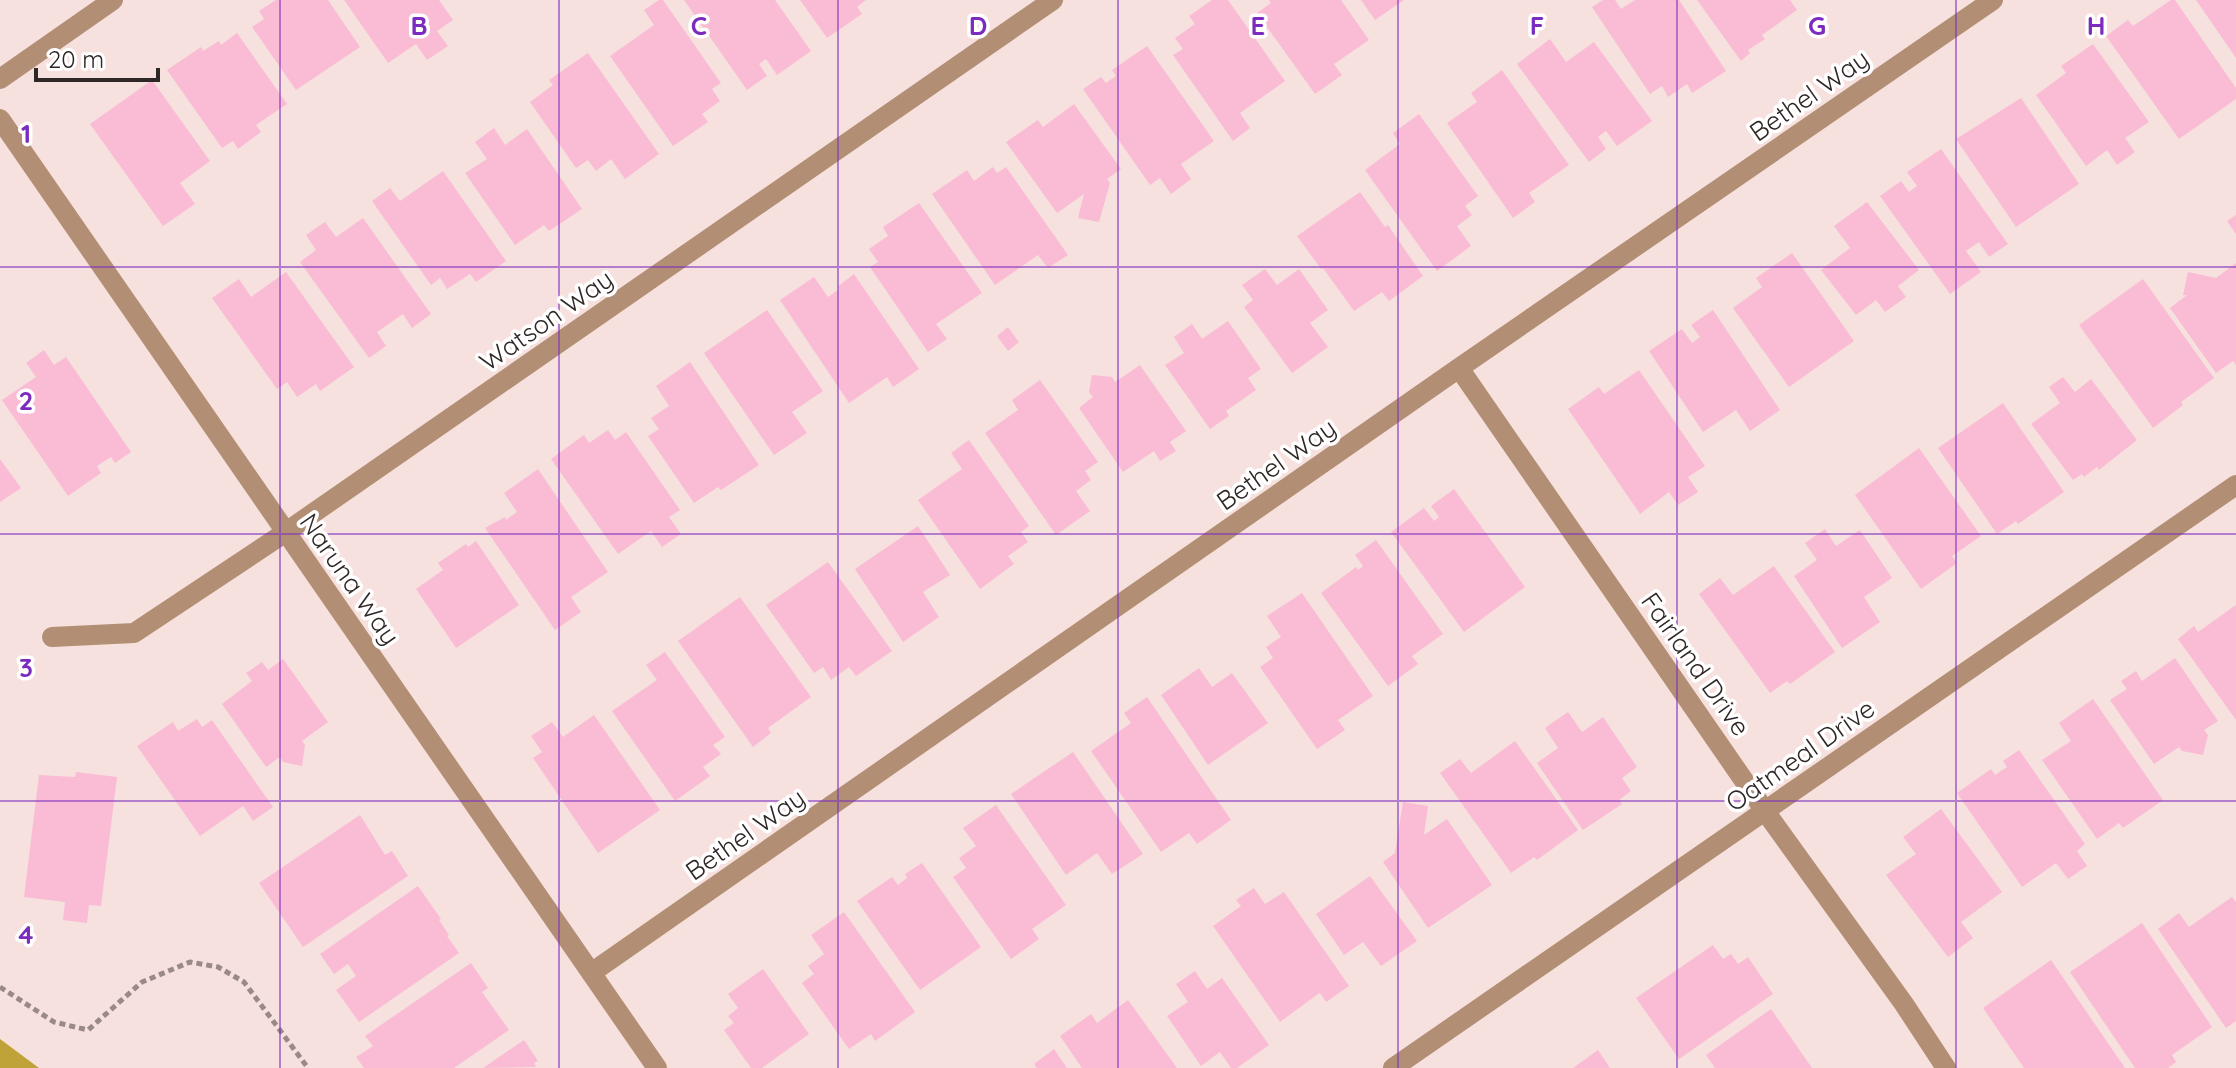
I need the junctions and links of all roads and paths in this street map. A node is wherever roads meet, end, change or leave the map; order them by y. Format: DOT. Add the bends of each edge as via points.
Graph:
graph roads {
  1 [pos="113,0"];
  2 [pos="1053,0"];
  3 [pos="1993,0"];
  4 [pos="0,79"];
  5 [pos="0,119"];
  6 [pos="1459,368"];
  7 [pos="2236,485"];
  8 [pos="286,532"];
  9 [pos="52,637"];
  10 [pos="1765,811"];
  11 [pos="591,973"];
  12 [pos="0,987"];
  13 [pos="308,1068"];
  14 [pos="657,1068"];
  15 [pos="1393,1068"];
  16 [pos="1946,1068"];
  1 -- 4 [label="street"];
  2 -- 8 [label="street, Watson Way"];
  3 -- 6 [label="street, Bethel Way"];
  5 -- 8 [label="street, Naruna Way"];
  6 -- 10 [label="street, Fairland Drive"];
  6 -- 11 [label="street, Bethel Way"];
  7 -- 10 [label="street, Oatmeal Drive"];
  8 -- 9 [label="street, Watson Way" via="134,633"];
  8 -- 11 [label="street, Naruna Way"];
  10 -- 15 [label="street, Oatmeal Drive"];
  10 -- 16 [label="street, Fairland Drive"];
  11 -- 14 [label="street, Naruna Way"];
  12 -- 13 [label="path" via="54,1022 88,1030 142,982 190,962 218,967 244,982"];
}
